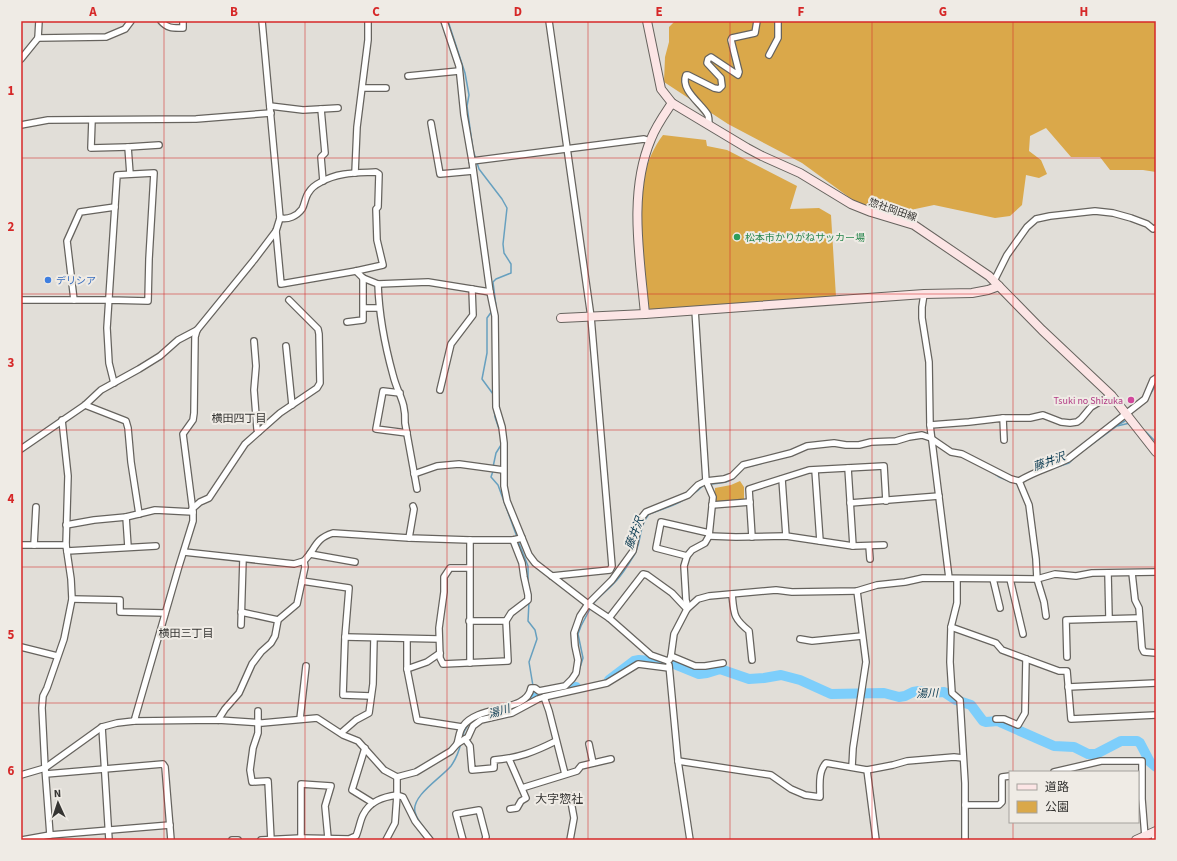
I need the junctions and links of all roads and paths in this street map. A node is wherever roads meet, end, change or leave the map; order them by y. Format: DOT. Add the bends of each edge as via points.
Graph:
graph roads {
  1 [pos="39,21"];
  2 [pos="131,21"];
  3 [pos="161,21"];
  4 [pos="183,21"];
  5 [pos="262,21"];
  6 [pos="368,21"];
  7 [pos="444,21"];
  8 [pos="549,21"];
  9 [pos="647,21"];
  10 [pos="758,21"];
  11 [pos="778,21"];
  12 [pos="38,38"];
  13 [pos="769,55"];
  14 [pos="21,59"];
  15 [pos="459,71"];
  16 [pos="408,76"];
  17 [pos="362,88"];
  18 [pos="386,88"];
  19 [pos="672,103"];
  20 [pos="270,106"];
  21 [pos="338,108"];
  22 [pos="321,109"];
  23 [pos="271,112"];
  24 [pos="92,120"];
  25 [pos="430,124"];
  26 [pos="709,124"];
  27 [pos="21,125"];
  28 [pos="650,141"];
  29 [pos="158,145"];
  30 [pos="128,147"];
  31 [pos="568,148"];
  32 [pos="472,161"];
  33 [pos="473,171"];
  34 [pos="355,173"];
  35 [pos="130,174"];
  36 [pos="323,181"];
  37 [pos="115,207"];
  38 [pos="280,218"];
  39 [pos="1156,228"];
  40 [pos="276,231"];
  41 [pos="356,271"];
  42 [pos="363,278"];
  43 [pos="997,283"];
  44 [pos="378,284"];
  45 [pos="472,289"];
  46 [pos="490,292"];
  47 [pos="924,294"];
  48 [pos="21,300"];
  49 [pos="74,300"];
  50 [pos="109,300"];
  51 [pos="289,300"];
  52 [pos="364,308"];
  53 [pos="379,308"];
  54 [pos="695,310"];
  55 [pos="645,314"];
  56 [pos="591,317"];
  57 [pos="561,318"];
  58 [pos="347,322"];
  59 [pos="196,330"];
  60 [pos="254,341"];
  61 [pos="286,346"];
  62 [pos="1156,378"];
  63 [pos="114,383"];
  64 [pos="440,390"];
  65 [pos="400,393"];
  66 [pos="1111,395"];
  67 [pos="86,405"];
  68 [pos="292,405"];
  69 [pos="1127,414"];
  70 [pos="1003,418"];
  71 [pos="62,420"];
  72 [pos="930,425"];
  73 [pos="258,432"];
  74 [pos="407,433"];
  75 [pos="932,438"];
  76 [pos="1004,440"];
  77 [pos="21,448"];
  78 [pos="1156,452"];
  79 [pos="848,468"];
  80 [pos="503,470"];
  81 [pos="815,470"];
  82 [pos="414,474"];
  83 [pos="782,479"];
  84 [pos="1020,482"];
  85 [pos="707,484"];
  86 [pos="417,489"];
  87 [pos="939,496"];
  88 [pos="886,501"];
  89 [pos="750,502"];
  90 [pos="850,503"];
  91 [pos="712,504"];
  92 [pos="413,506"];
  93 [pos="36,507"];
  94 [pos="193,510"];
  95 [pos="139,514"];
  96 [pos="126,517"];
  97 [pos="66,525"];
  98 [pos="709,534"];
  99 [pos="786,536"];
  100 [pos="752,537"];
  101 [pos="409,538"];
  102 [pos="522,538"];
  103 [pos="470,540"];
  104 [pos="513,540"];
  105 [pos="820,541"];
  106 [pos="884,544"];
  107 [pos="21,545"];
  108 [pos="34,545"];
  109 [pos="156,546"];
  110 [pos="853,546"];
  111 [pos="869,546"];
  112 [pos="128,547"];
  113 [pos="66,548"];
  114 [pos="184,552"];
  115 [pos="310,554"];
  116 [pos="687,556"];
  117 [pos="243,559"];
  118 [pos="870,559"];
  119 [pos="304,561"];
  120 [pos="355,562"];
  121 [pos="469,568"];
  122 [pos="1156,572"];
  123 [pos="1108,573"];
  124 [pos="1132,573"];
  125 [pos="552,576"];
  126 [pos="949,578"];
  127 [pos="957,579"];
  128 [pos="993,579"];
  129 [pos="1010,579"];
  130 [pos="1037,579"];
  131 [pos="302,581"];
  132 [pos="857,591"];
  133 [pos="732,594"];
  134 [pos="72,599"];
  135 [pos="588,604"];
  136 [pos="688,608"];
  137 [pos="1000,608"];
  138 [pos="241,612"];
  139 [pos="165,613"];
  140 [pos="1046,616"];
  141 [pos="609,618"];
  142 [pos="1109,618"];
  143 [pos="1140,618"];
  144 [pos="278,620"];
  145 [pos="469,621"];
  146 [pos="506,621"];
  147 [pos="241,625"];
  148 [pos="951,627"];
  149 [pos="1023,634"];
  150 [pos="862,636"];
  151 [pos="345,637"];
  152 [pos="374,638"];
  153 [pos="407,639"];
  154 [pos="800,639"];
  155 [pos="439,640"];
  156 [pos="21,648"];
  157 [pos="440,653"];
  158 [pos="1156,653"];
  159 [pos="57,656"];
  160 [pos="1067,657"];
  161 [pos="669,658"];
  162 [pos="1026,659"];
  163 [pos="752,660"];
  164 [pos="470,663"];
  165 [pos="723,663"];
  166 [pos="306,666"];
  167 [pos="669,668"];
  168 [pos="407,669"];
  169 [pos="1156,683"];
  170 [pos="1068,687"];
  171 [pos="371,696"];
  172 [pos="544,697"];
  173 [pos="258,711"];
  174 [pos="1156,715"];
  175 [pos="300,719"];
  176 [pos="996,719"];
  177 [pos="218,720"];
  178 [pos="134,721"];
  179 [pos="258,723"];
  180 [pos="102,726"];
  181 [pos="462,726"];
  182 [pos="341,733"];
  183 [pos="465,739"];
  184 [pos="556,741"];
  185 [pos="457,744"];
  186 [pos="589,744"];
  187 [pos="365,748"];
  188 [pos="611,758"];
  189 [pos="963,758"];
  190 [pos="509,759"];
  191 [pos="678,761"];
  192 [pos="593,763"];
  193 [pos="852,767"];
  194 [pos="105,769"];
  195 [pos="867,770"];
  196 [pos="1058,771"];
  197 [pos="46,772"];
  198 [pos="565,774"];
  199 [pos="21,775"];
  200 [pos="1009,776"];
  201 [pos="397,777"];
  202 [pos="522,788"];
  203 [pos="397,795"];
  204 [pos="570,796"];
  205 [pos="1140,798"];
  206 [pos="373,803"];
  207 [pos="965,805"];
  208 [pos="510,809"];
  209 [pos="170,825"];
  210 [pos="108,829"];
  211 [pos="1155,834"];
  212 [pos="50,835"];
  213 [pos="1145,837"];
  214 [pos="301,838"];
  215 [pos="328,838"];
  216 [pos="22,840"];
  217 [pos="109,840"];
  218 [pos="171,840"];
  219 [pos="232,840"];
  220 [pos="238,840"];
  221 [pos="261,840"];
  222 [pos="271,840"];
  223 [pos="386,840"];
  224 [pos="430,840"];
  225 [pos="463,840"];
  226 [pos="486,840"];
  227 [pos="570,840"];
  228 [pos="690,840"];
  229 [pos="876,840"];
  230 [pos="965,840"];
  231 [pos="1136,840"];
  1 -- 12 [label="street"];
  2 -- 12 [label="street" via="125,28 106,37"];
  3 -- 4 [label="street" via="168,28 183,28"];
  5 -- 20 [label="street"];
  6 -- 17 [label="street"];
  7 -- 15 [label="street"];
  8 -- 31 [label="street"];
  9 -- 19 [label="main road, 惣社岡田線" via="662,89"];
  10 -- 26 [label="street" via="755,33 731,40 738,75 711,57 707,63 721,78 722,86 719,89 686,75 686,88 708,116"];
  11 -- 13 [label="street" via="778,38"];
  12 -- 14 [label="street"];
  15 -- 16 [label="street"];
  15 -- 32 [label="street"];
  17 -- 18 [label="street"];
  17 -- 34 [label="street"];
  19 -- 26 [label="main road, 惣社岡田線"];
  19 -- 28 [label="main road"];
  20 -- 22 [label="street" via="303,110"];
  20 -- 23 [label="street"];
  21 -- 22 [label="street"];
  22 -- 36 [label="street" via="325,153 321,157"];
  23 -- 24 [label="street" via="196,119"];
  23 -- 38 [label="street"];
  24 -- 27 [label="street" via="48,120"];
  24 -- 30 [label="street" via="91,148"];
  25 -- 33 [label="street" via="440,174"];
  26 -- 43 [label="main road, 惣社岡田線" via="747,148 800,173 852,204 914,225"];
  28 -- 31 [label="street" via="644,139"];
  28 -- 55 [label="main road" via="640,181 637,220"];
  29 -- 30 [label="street"];
  30 -- 35 [label="street"];
  31 -- 32 [label="street"];
  31 -- 56 [label="street"];
  32 -- 33 [label="street"];
  33 -- 46 [label="street"];
  34 -- 36 [label="street" via="338,175"];
  34 -- 41 [label="street" via="379,174 377,240 383,265"];
  35 -- 37 [label="street" via="117,175"];
  35 -- 50 [label="street" via="154,173 148,301"];
  36 -- 38 [label="street" via="314,186 301,209 291,218"];
  37 -- 49 [label="street" via="80,212 67,241"];
  37 -- 50 [label="street"];
  38 -- 40 [label="street"];
  39 -- 43 [label="street" via="1153,229 1147,224 1125,216 1095,211 1036,219 1007,255"];
  40 -- 41 [label="street" via="281,284"];
  40 -- 59 [label="street"];
  41 -- 42 [label="street"];
  42 -- 44 [label="street"];
  42 -- 52 [label="street"];
  43 -- 47 [label="main road" via="988,290 972,293"];
  43 -- 66 [label="main road, 惣社岡田線"];
  44 -- 45 [label="street" via="428,282"];
  44 -- 53 [label="street"];
  45 -- 46 [label="street"];
  45 -- 64 [label="street" via="473,315 451,344"];
  46 -- 80 [label="street" via="495,316 496,407 504,443"];
  47 -- 54 [label="main road"];
  47 -- 72 [label="street" via="922,318 929,362"];
  48 -- 49 [label="street"];
  49 -- 50 [label="street"];
  50 -- 63 [label="street" via="109,363"];
  51 -- 68 [label="street" via="318,329 319,334 320,383 317,388"];
  52 -- 53 [label="street"];
  52 -- 58 [label="street" via="363,320"];
  53 -- 65 [label="street" via="393,377"];
  54 -- 55 [label="main road"];
  54 -- 85 [label="street"];
  55 -- 56 [label="main road"];
  56 -- 57 [label="main road"];
  56 -- 125 [label="street" via="612,566 610,570"];
  59 -- 63 [label="street" via="178,340 160,356"];
  59 -- 94 [label="street" via="194,413 193,420 183,434"];
  60 -- 73 [label="street" via="254,390"];
  61 -- 68 [label="street"];
  62 -- 69 [label="street" via="1145,400"];
  63 -- 67 [label="street" via="101,390"];
  65 -- 74 [label="street"];
  65 -- 74 [label="street" via="383,391 376,429"];
  66 -- 69 [label="main road, 惣社岡田線"];
  66 -- 70 [label="street" via="1092,407 1077,422 1061,422 1043,415 1030,418"];
  67 -- 71 [label="street"];
  67 -- 95 [label="street" via="126,420"];
  68 -- 73 [label="street"];
  69 -- 78 [label="main road, 惣社岡田線"];
  69 -- 84 [label="street" via="1068,459 1031,474"];
  70 -- 72 [label="street"];
  70 -- 76 [label="street"];
  71 -- 77 [label="street"];
  71 -- 97 [label="street" via="68,476"];
  72 -- 75 [label="street"];
  73 -- 94 [label="street" via="245,444 209,498 200,502"];
  74 -- 82 [label="street"];
  75 -- 84 [label="street" via="950,452 962,454"];
  75 -- 85 [label="street" via="922,435 859,445 834,442 807,446 791,453 743,465 732,476"];
  75 -- 87 [label="street"];
  79 -- 81 [label="street"];
  79 -- 88 [label="street" via="884,466"];
  79 -- 90 [label="street"];
  80 -- 82 [label="street" via="459,464 437,466"];
  80 -- 102 [label="street" via="507,502"];
  81 -- 83 [label="street"];
  81 -- 105 [label="street"];
  82 -- 86 [label="street"];
  83 -- 89 [label="street" via="749,489"];
  83 -- 99 [label="street"];
  84 -- 130 [label="street" via="1029,505"];
  85 -- 91 [label="street" via="713,497"];
  85 -- 135 [label="street" via="698,485 688,494 646,512 637,531 633,551 612,580"];
  87 -- 88 [label="street"];
  87 -- 126 [label="street"];
  88 -- 90 [label="street"];
  89 -- 91 [label="street"];
  89 -- 100 [label="street"];
  90 -- 110 [label="street"];
  91 -- 98 [label="street"];
  92 -- 101 [label="street"];
  93 -- 108 [label="street"];
  94 -- 95 [label="street" via="155,510"];
  94 -- 114 [label="street" via="193,521"];
  95 -- 96 [label="street"];
  96 -- 97 [label="street"];
  96 -- 112 [label="street"];
  97 -- 113 [label="street"];
  98 -- 100 [label="street"];
  98 -- 116 [label="street" via="705,543"];
  98 -- 116 [label="street" via="661,522 656,548"];
  99 -- 100 [label="street"];
  99 -- 105 [label="street"];
  101 -- 103 [label="street"];
  101 -- 115 [label="street" via="333,533 319,540"];
  102 -- 104 [label="street"];
  102 -- 125 [label="street" via="535,563"];
  103 -- 104 [label="street"];
  103 -- 121 [label="street"];
  104 -- 146 [label="street" via="522,563 528,600 511,613"];
  105 -- 110 [label="street"];
  106 -- 111 [label="street"];
  107 -- 108 [label="street"];
  108 -- 113 [label="street"];
  109 -- 112 [label="street"];
  110 -- 111 [label="street"];
  111 -- 118 [label="street"];
  112 -- 113 [label="street"];
  113 -- 134 [label="street"];
  114 -- 117 [label="street"];
  114 -- 139 [label="street"];
  115 -- 119 [label="street"];
  115 -- 120 [label="street"];
  116 -- 136 [label="street" via="684,578"];
  117 -- 119 [label="street" via="294,564"];
  117 -- 138 [label="street"];
  119 -- 131 [label="street"];
  121 -- 145 [label="street"];
  121 -- 155 [label="street" via="450,568 444,578"];
  122 -- 124 [label="street"];
  123 -- 124 [label="street"];
  123 -- 130 [label="street" via="1076,576 1055,574"];
  123 -- 142 [label="street"];
  124 -- 143 [label="street"];
  125 -- 135 [label="street"];
  126 -- 127 [label="street"];
  126 -- 132 [label="street" via="923,578 877,585"];
  127 -- 128 [label="street"];
  127 -- 148 [label="street" via="957,603"];
  128 -- 129 [label="street"];
  128 -- 137 [label="street"];
  129 -- 130 [label="street"];
  129 -- 149 [label="street"];
  130 -- 140 [label="street"];
  131 -- 144 [label="street" via="297,604"];
  131 -- 151 [label="street" via="349,588"];
  132 -- 133 [label="street" via="776,590"];
  132 -- 150 [label="street"];
  133 -- 136 [label="street" via="698,599"];
  133 -- 163 [label="street" via="734,615 749,631"];
  134 -- 139 [label="street" via="120,600 120,612"];
  134 -- 159 [label="street" via="67,626"];
  135 -- 141 [label="street"];
  135 -- 181 [label="street" via="574,633 576,673 565,686 539,691 531,688 528,696 518,703 475,715"];
  136 -- 141 [label="street" via="672,593 643,574"];
  136 -- 161 [label="street" via="674,634"];
  138 -- 144 [label="street"];
  138 -- 147 [label="street"];
  139 -- 178 [label="street"];
  141 -- 161 [label="street" via="651,655"];
  142 -- 143 [label="street"];
  142 -- 160 [label="street" via="1066,620"];
  143 -- 158 [label="street" via="1142,648 1144,652"];
  144 -- 177 [label="street" via="271,643 252,664 239,692"];
  145 -- 146 [label="street"];
  145 -- 164 [label="street"];
  146 -- 164 [label="street" via="508,661"];
  148 -- 162 [label="street" via="996,643 1002,650"];
  148 -- 189 [label="street" via="950,676 952,693 960,700"];
  150 -- 154 [label="street" via="812,641"];
  150 -- 193 [label="street" via="866,662"];
  151 -- 152 [label="street"];
  151 -- 171 [label="street" via="343,695"];
  152 -- 153 [label="street"];
  152 -- 171 [label="street"];
  153 -- 155 [label="street"];
  153 -- 168 [label="street"];
  155 -- 157 [label="street"];
  156 -- 159 [label="street"];
  157 -- 164 [label="street" via="443,664"];
  157 -- 168 [label="street" via="427,662"];
  159 -- 197 [label="street" via="43,696"];
  161 -- 165 [label="street" via="696,666"];
  161 -- 167 [label="street"];
  162 -- 170 [label="street" via="1059,671 1068,671"];
  162 -- 176 [label="street" via="1026,713 1018,725 1004,719"];
  166 -- 175 [label="street"];
  167 -- 172 [label="street" via="638,664 607,683"];
  167 -- 191 [label="street"];
  168 -- 181 [label="street" via="417,720"];
  169 -- 170 [label="street"];
  170 -- 174 [label="street" via="1071,719"];
  171 -- 182 [label="street" via="369,713"];
  172 -- 183 [label="street" via="512,713 481,720 473,726"];
  172 -- 184 [label="street"];
  173 -- 179 [label="street"];
  175 -- 179 [label="street"];
  175 -- 182 [label="street" via="317,718"];
  177 -- 178 [label="street"];
  177 -- 179 [label="street"];
  178 -- 180 [label="street"];
  179 -- 222 [label="street" via="250,770 252,782 268,781"];
  180 -- 194 [label="street"];
  180 -- 197 [label="street"];
  181 -- 185 [label="street"];
  182 -- 187 [label="street" via="358,740"];
  183 -- 185 [label="street"];
  183 -- 190 [label="street" via="470,746 472,770 494,768 494,760"];
  184 -- 190 [label="street" via="534,752"];
  184 -- 198 [label="street"];
  185 -- 201 [label="street" via="451,751 416,772"];
  186 -- 192 [label="street"];
  187 -- 201 [label="street" via="384,770"];
  187 -- 206 [label="street" via="352,790"];
  188 -- 192 [label="street"];
  189 -- 195 [label="street" via="907,761"];
  189 -- 207 [label="street"];
  190 -- 202 [label="street"];
  191 -- 193 [label="street" via="771,775 805,795 820,796 821,772 826,763"];
  191 -- 228 [label="street"];
  192 -- 198 [label="street"];
  193 -- 195 [label="street"];
  194 -- 197 [label="street"];
  194 -- 209 [label="street" via="163,764"];
  194 -- 210 [label="street"];
  195 -- 229 [label="street"];
  196 -- 205 [label="street" via="1101,761 1142,761"];
  197 -- 199 [label="street"];
  197 -- 212 [label="street"];
  198 -- 202 [label="street"];
  200 -- 207 [label="street" via="1002,776 1002,802 999,805"];
  201 -- 203 [label="street"];
  202 -- 208 [label="street" via="526,798 517,808"];
  203 -- 206 [label="street" via="383,797"];
  203 -- 223 [label="street" via="395,823"];
  203 -- 224 [label="street" via="403,797 415,821"];
  204 -- 227 [label="street" via="574,818"];
  205 -- 213 [label="street"];
  206 -- 215 [label="street" via="363,815 356,836 349,839"];
  207 -- 230 [label="street"];
  209 -- 210 [label="street"];
  209 -- 218 [label="street"];
  210 -- 212 [label="street"];
  210 -- 217 [label="street"];
  211 -- 213 [label="main road"];
  212 -- 216 [label="street"];
  213 -- 231 [label="main road"];
  214 -- 215 [label="street"];
  214 -- 215 [label="street" via="301,784 331,786 325,806"];
  214 -- 222 [label="street"];
  219 -- 220 [label="street"];
  221 -- 222 [label="street"];
  225 -- 226 [label="street" via="456,814 479,810"];
}
